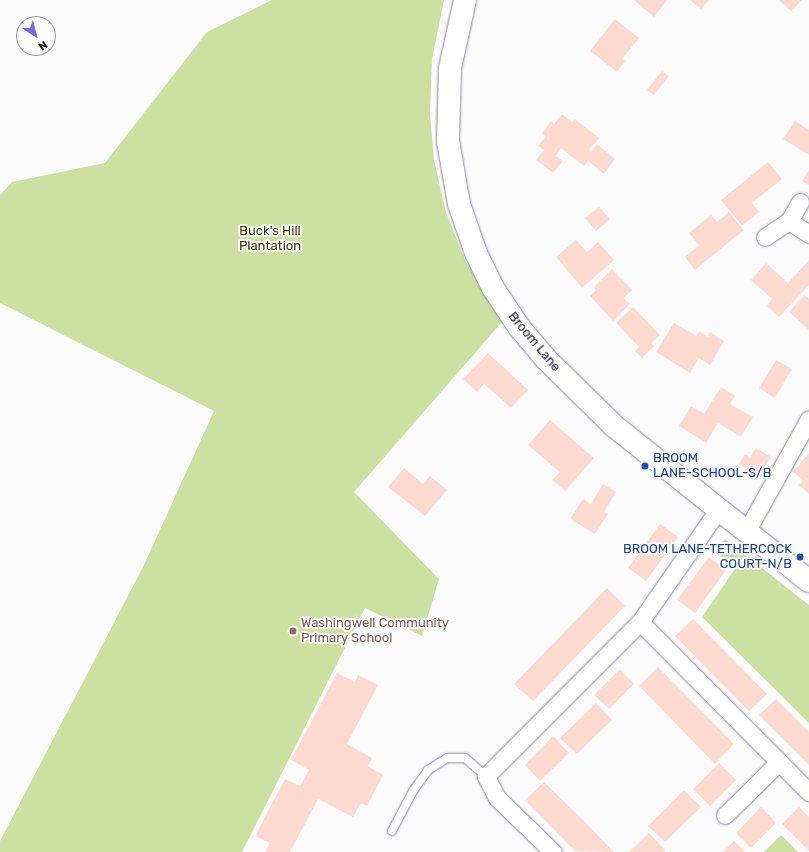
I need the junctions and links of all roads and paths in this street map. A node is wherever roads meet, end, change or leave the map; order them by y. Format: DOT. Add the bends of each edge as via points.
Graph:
graph roads {
  1 [pos="465,0"];
  2 [pos="800,202"];
  3 [pos="789,221"];
  4 [pos="809,234"];
  5 [pos="765,238"];
  6 [pos="809,419"];
  7 [pos="718,510"];
  8 [pos="746,532"];
  9 [pos="809,581"];
  10 [pos="640,622"];
  11 [pos="779,762"];
  12 [pos="486,776"];
  13 [pos="809,792"];
  14 [pos="725,815"];
  15 [pos="392,832"];
  16 [pos="553,852"];
  1 -- 7 [label="street, Broom Lane" via="450,68 448,141 459,204 472,243 493,288 519,327 570,384 614,426"];
  2 -- 3 [label="street"];
  3 -- 4 [label="street"];
  3 -- 5 [label="street"];
  6 -- 8 [label="street"];
  7 -- 8 [label="street, Broom Lane"];
  7 -- 10 [label="street"];
  8 -- 9 [label="street, Broom Lane"];
  10 -- 11 [label="street"];
  10 -- 12 [label="street"];
  11 -- 13 [label="street"];
  11 -- 14 [label="street"];
  12 -- 15 [label="lane" via="465,758 446,758 428,770 413,791"];
  12 -- 16 [label="street" via="497,798"];
}
